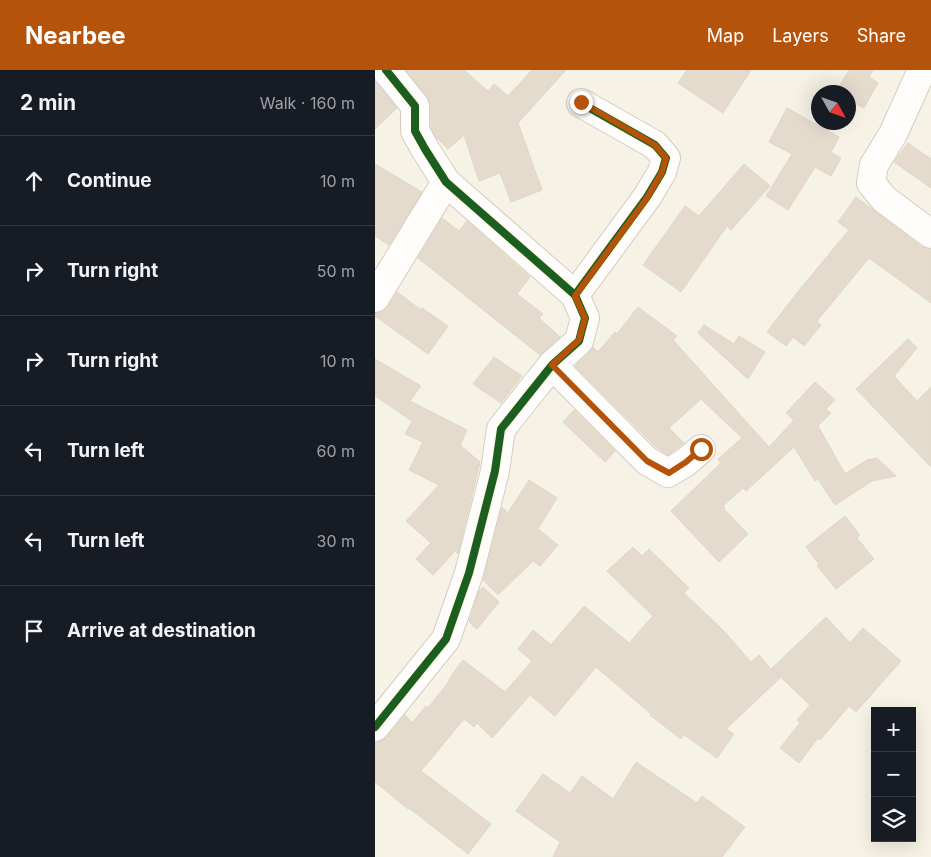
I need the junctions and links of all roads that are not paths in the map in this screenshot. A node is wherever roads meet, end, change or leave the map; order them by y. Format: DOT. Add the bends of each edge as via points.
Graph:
graph roads {
  1 [pos="387,70"];
  2 [pos="922,70"];
  3 [pos="581,102"];
  4 [pos="447,182"];
  5 [pos="931,234"];
  6 [pos="575,296"];
  7 [pos="375,298"];
  8 [pos="552,365"];
  9 [pos="701,449"];
  10 [pos="375,728"];
  1 -- 4 [label="street" via="415,106 415,131"];
  2 -- 5 [label="street" via="875,165 871,183 884,199"];
  3 -- 6 [label="street" via="655,145 666,158 647,198"];
  4 -- 6 [label="street"];
  4 -- 7 [label="street"];
  6 -- 8 [label="street" via="585,318 579,340"];
  8 -- 9 [label="street" via="647,461 669,473"];
  8 -- 10 [label="street" via="501,429 495,471 469,573 446,639"];
}
